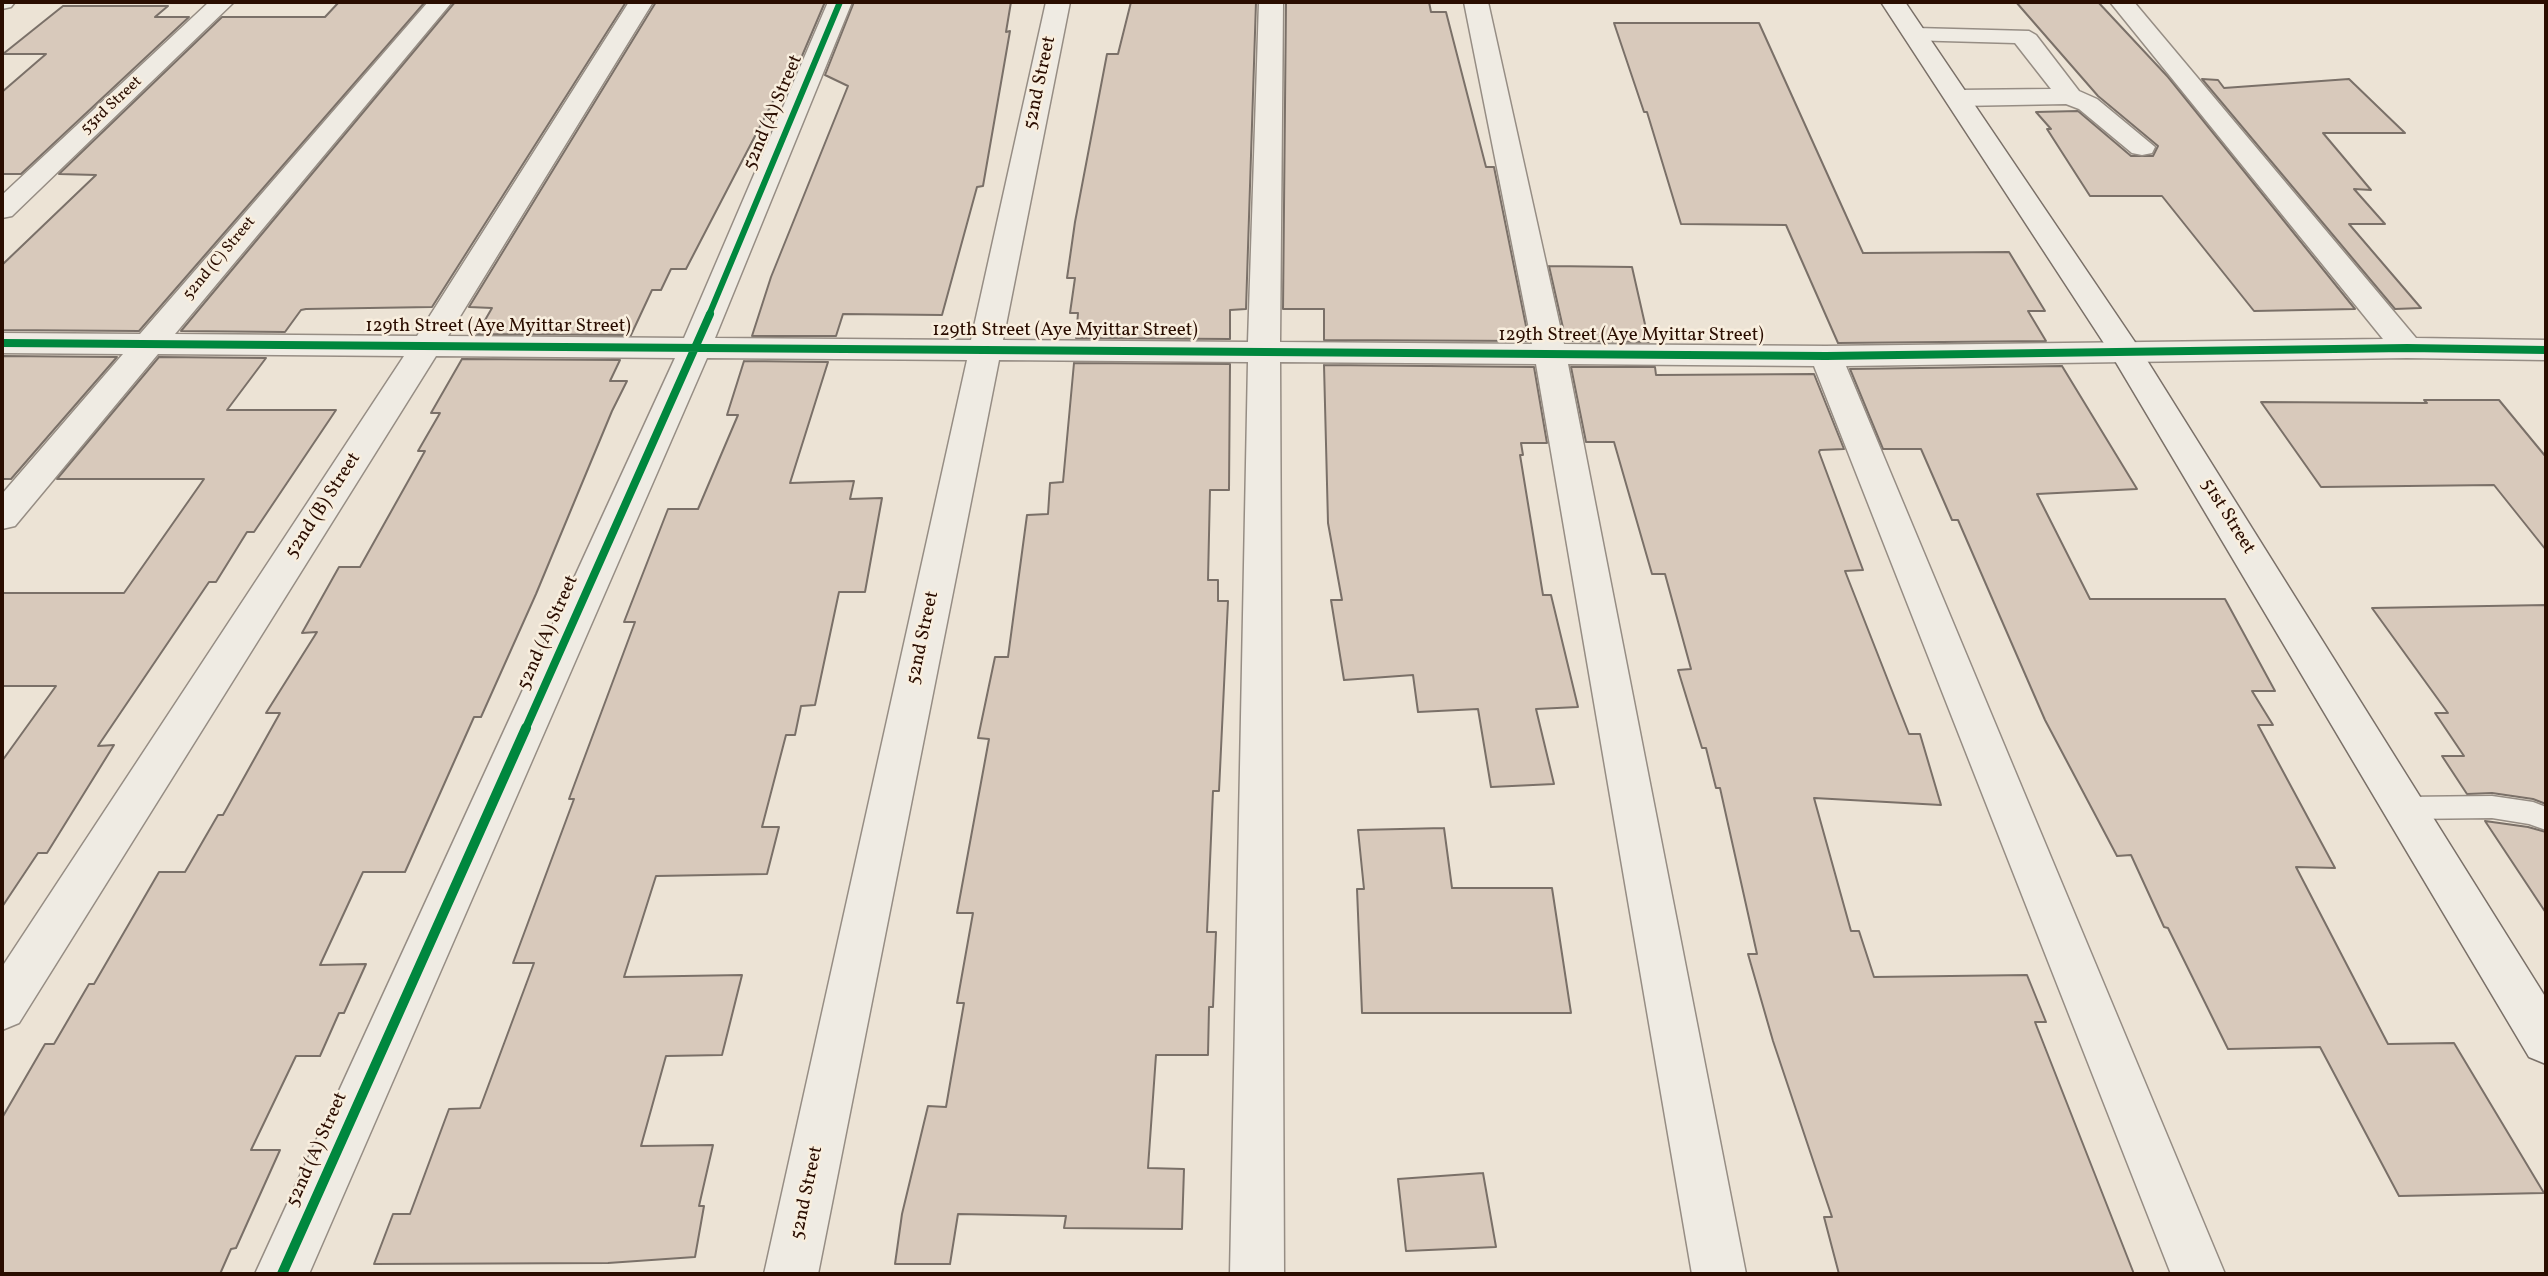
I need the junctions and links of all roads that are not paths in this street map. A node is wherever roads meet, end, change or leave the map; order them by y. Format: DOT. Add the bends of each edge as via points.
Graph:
graph roads {
  1 [pos="222,2"];
  2 [pos="440,2"];
  3 [pos="641,2"];
  4 [pos="840,2"];
  5 [pos="1058,2"];
  6 [pos="1271,2"];
  7 [pos="1476,2"];
  8 [pos="1893,2"];
  9 [pos="2122,2"];
  10 [pos="1916,35"];
  11 [pos="2070,96"];
  12 [pos="1959,98"];
  13 [pos="2142,147"];
  14 [pos="2,210"];
  15 [pos="2,343"];
  16 [pos="147,345"];
  17 [pos="427,345"];
  18 [pos="696,347"];
  19 [pos="2407,348"];
  20 [pos="985,349"];
  21 [pos="2546,349"];
  22 [pos="1264,351"];
  23 [pos="1550,354"];
  24 [pos="2127,354"];
  25 [pos="1826,356"];
  26 [pos="2,517"];
  27 [pos="2406,808"];
  28 [pos="2546,819"];
  29 [pos="2,1008"];
  30 [pos="2546,1041"];
  31 [pos="282,1274"];
  32 [pos="791,1274"];
  33 [pos="1257,1274"];
  34 [pos="1719,1274"];
  35 [pos="2198,1274"];
  1 -- 14 [label="street, 53rd Street"];
  2 -- 16 [label="street, 52nd (C) Street"];
  3 -- 17 [label="street, 52nd (B) Street"];
  4 -- 18 [label="street, 52nd (A) Street"];
  5 -- 20 [label="street, 52nd Street"];
  6 -- 22 [label="street"];
  7 -- 23 [label="street"];
  8 -- 10 [label="street, 51st Street"];
  9 -- 19 [label="street"];
  10 -- 11 [label="street" via="2020,36"];
  10 -- 12 [label="street, 51st Street"];
  11 -- 12 [label="street"];
  11 -- 13 [label="street" via="2088,104"];
  12 -- 24 [label="street, 51st Street"];
  15 -- 16 [label="street, 129th Street (Aye Myittar Street)"];
  16 -- 17 [label="street, 129th Street (Aye Myittar Street)"];
  16 -- 26 [label="street, 52nd (C) Street"];
  17 -- 18 [label="street, 129th Street (Aye Myittar Street)"];
  17 -- 29 [label="street, 52nd (B) Street"];
  18 -- 20 [label="street, 129th Street (Aye Myittar Street)"];
  18 -- 31 [label="street, 52nd (A) Street"];
  19 -- 21 [label="street, 129th Street (Aye Myittar Street)"];
  19 -- 24 [label="street, 129th Street (Aye Myittar Street)"];
  20 -- 22 [label="street, 129th Street (Aye Myittar Street)"];
  20 -- 32 [label="street, 52nd Street"];
  22 -- 23 [label="street, 129th Street (Aye Myittar Street)"];
  22 -- 33 [label="street"];
  23 -- 25 [label="street, 129th Street (Aye Myittar Street)"];
  23 -- 34 [label="street"];
  24 -- 25 [label="street, 129th Street (Aye Myittar Street)"];
  24 -- 27 [label="street, 51st Street"];
  25 -- 35 [label="street"];
  27 -- 28 [label="lane" via="2492,807"];
  27 -- 30 [label="street, 51st Street"];
}
